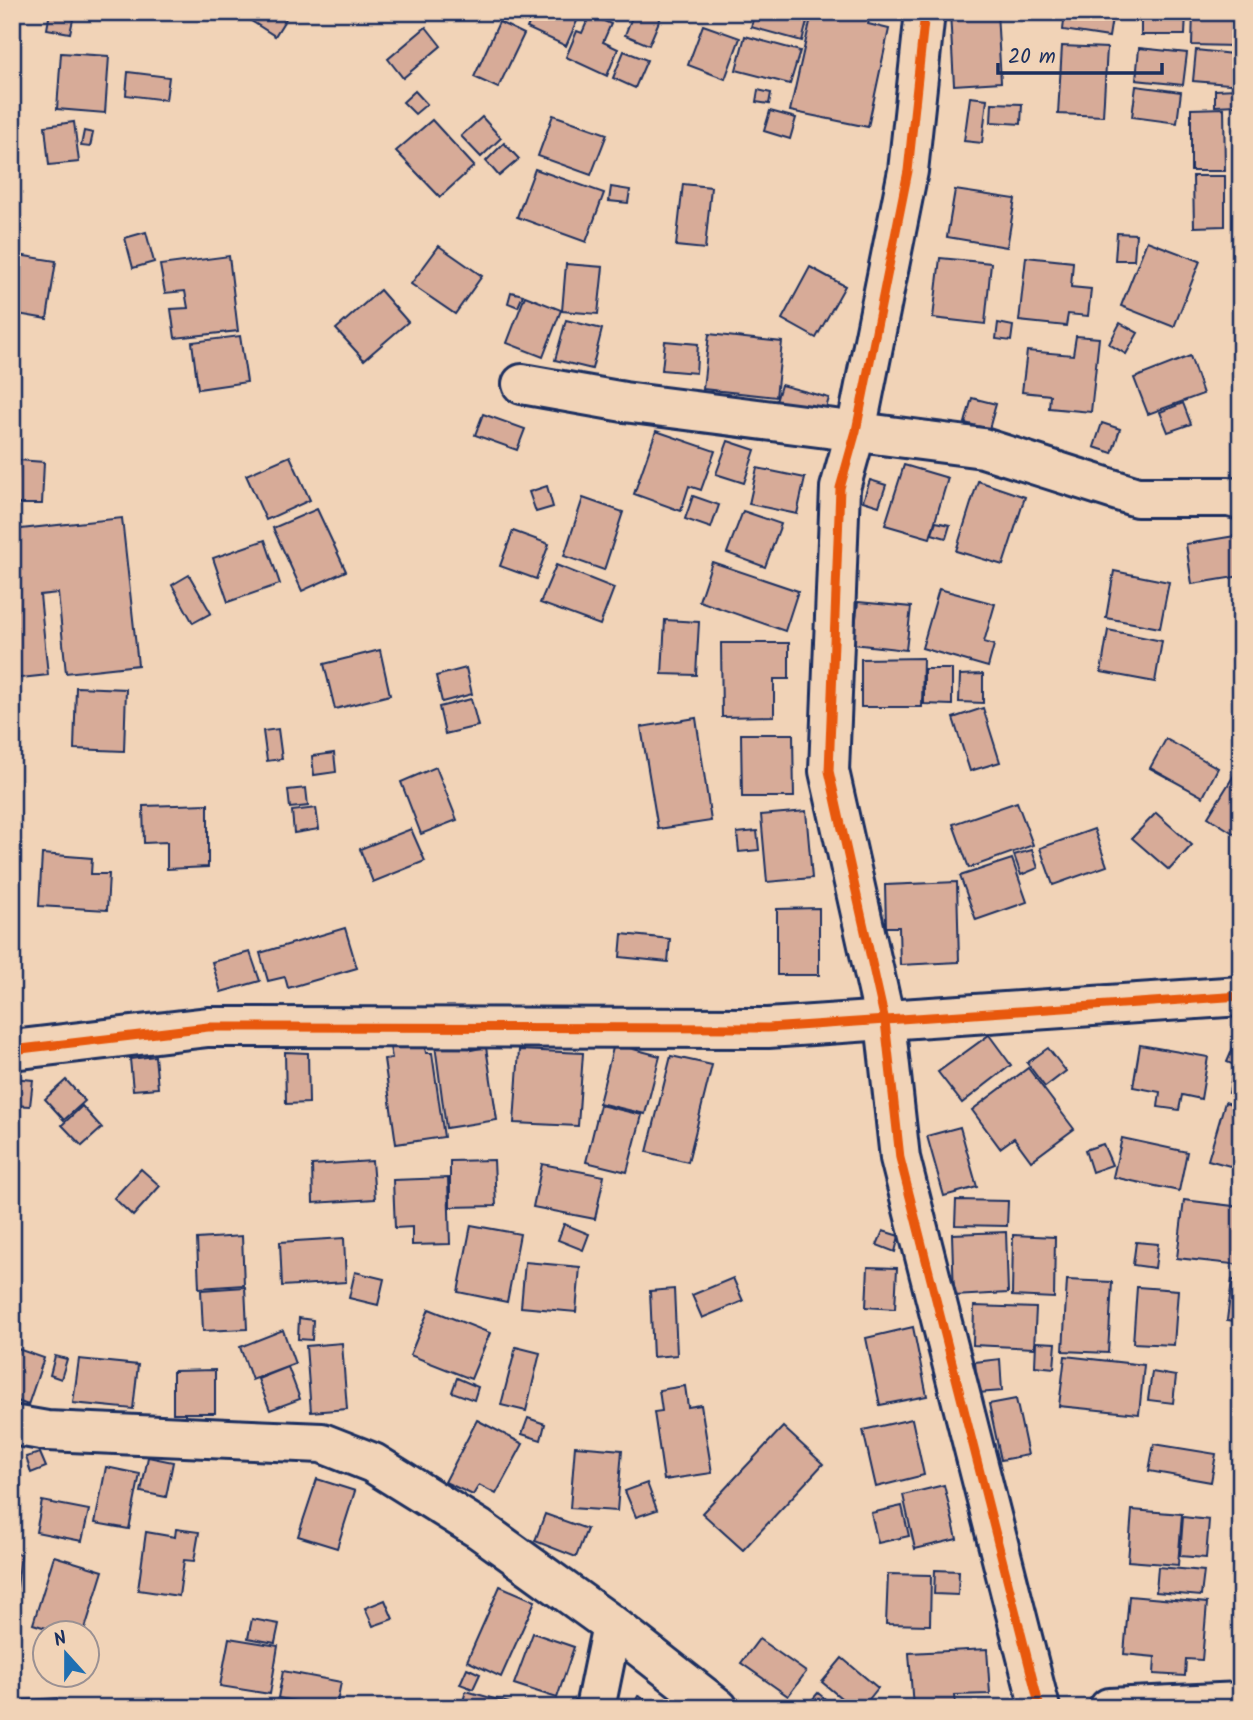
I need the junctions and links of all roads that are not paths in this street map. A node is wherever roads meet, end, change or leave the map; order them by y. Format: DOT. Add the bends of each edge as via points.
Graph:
graph roads {
  1 [pos="925,12"];
  2 [pos="522,384"];
  3 [pos="856,431"];
  4 [pos="1241,500"];
  5 [pos="1241,996"];
  6 [pos="886,1021"];
  7 [pos="12,1050"];
  8 [pos="12,1425"];
  9 [pos="612,1625"];
  10 [pos="1241,1702"];
  11 [pos="595,1708"];
  12 [pos="718,1708"];
  13 [pos="1040,1708"];
  14 [pos="1109,1708"];
  1 -- 3 [label="street" via="908,171"];
  2 -- 3 [label="street" via="624,402"];
  3 -- 4 [label="street" via="984,448 1137,496"];
  3 -- 6 [label="street" via="840,488 829,771"];
  5 -- 6 [label="street"];
  6 -- 7 [label="street" via="768,1028 208,1027"];
  6 -- 13 [label="street" via="900,1158"];
  8 -- 9 [label="street" via="47,1431 322,1443 373,1462"];
  9 -- 11 [label="street"];
  9 -- 12 [label="street"];
  10 -- 14 [label="street"];
}
